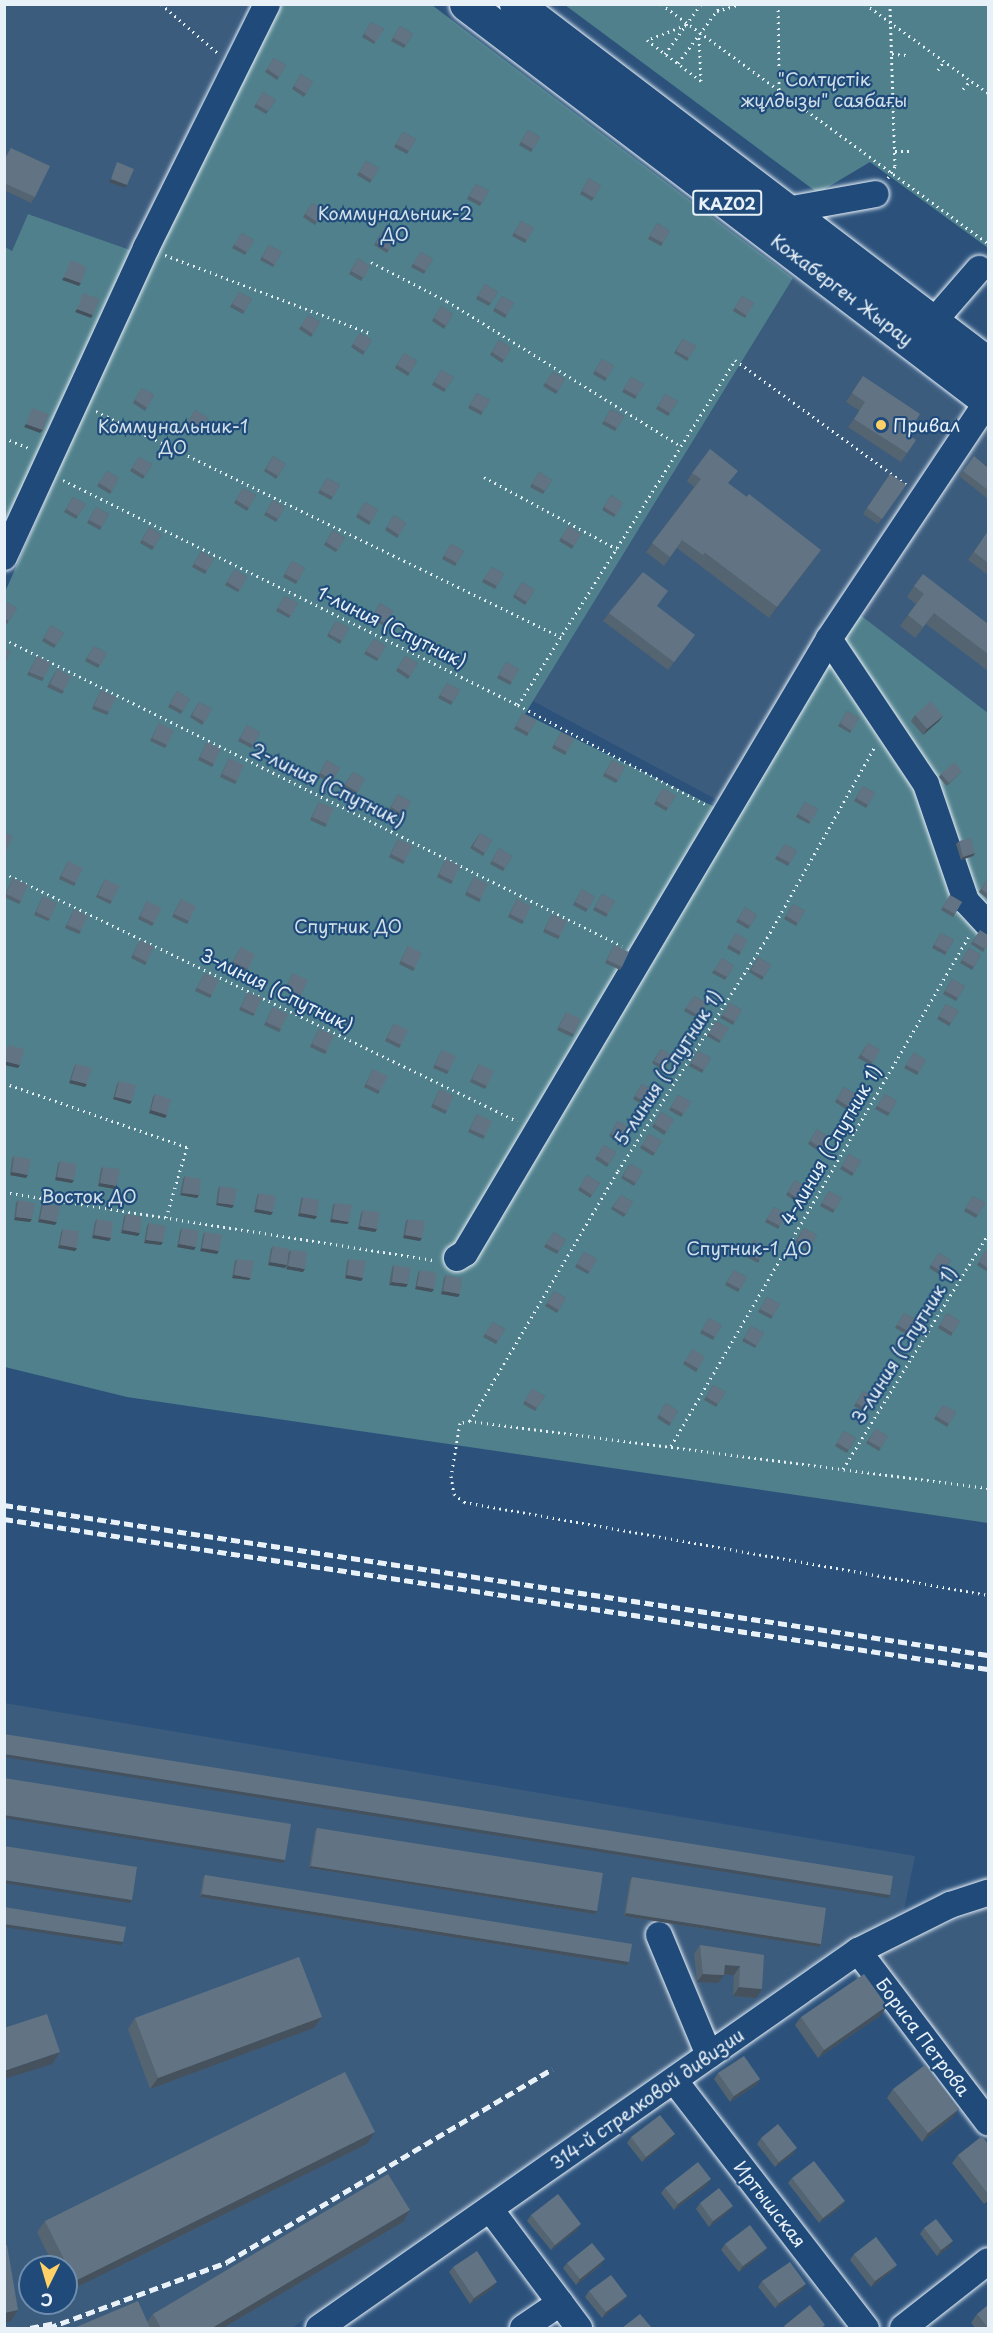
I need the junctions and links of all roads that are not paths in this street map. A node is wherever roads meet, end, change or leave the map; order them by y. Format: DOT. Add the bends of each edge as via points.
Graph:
graph roads {
  1 [pos="267,4"];
  2 [pos="466,4"];
  3 [pos="516,4"];
  4 [pos="876,194"];
  5 [pos="787,210"];
  6 [pos="979,269"];
  7 [pos="934,321"];
  8 [pos="988,364"];
  9 [pos="988,401"];
  10 [pos="4,557"];
  11 [pos="829,639"];
  12 [pos="984,922"];
  13 [pos="457,1258"];
  14 [pos="988,1893"];
  15 [pos="659,1935"];
  16 [pos="858,1951"];
  17 [pos="709,2055"];
  18 [pos="674,2080"];
  19 [pos="988,2122"];
  20 [pos="490,2209"];
  21 [pos="988,2261"];
  22 [pos="560,2303"];
  23 [pos="319,2328"];
  24 [pos="524,2328"];
  25 [pos="579,2328"];
  26 [pos="866,2328"];
  27 [pos="903,2328"];
  1 -- 10 [label="street" via="146,248"];
  2 -- 9 [label="highway, Кожаберген Жырау / KAZ02"];
  3 -- 5 [label="highway, Кожаберген Жырау / KAZ02"];
  4 -- 5 [label="street"];
  5 -- 7 [label="highway, Кожаберген Жырау / KAZ02"];
  6 -- 7 [label="street"];
  7 -- 8 [label="highway, Кожаберген Жырау / KAZ02"];
  9 -- 11 [label="street" via="921,495"];
  11 -- 12 [label="street" via="885,729 926,784 966,902"];
  11 -- 13 [label="street" via="465,1253"];
  14 -- 16 [label="street, 314-й стрелковой дивизии" via="950,1905"];
  15 -- 17 [label="street"];
  16 -- 17 [label="street, 314-й стрелковой дивизии"];
  16 -- 19 [label="street, Бориса Петрова"];
  17 -- 18 [label="street, 314-й стрелковой дивизии"];
  18 -- 20 [label="street, 314-й стрелковой дивизии"];
  18 -- 26 [label="street, Иртышская"];
  20 -- 22 [label="street"];
  20 -- 23 [label="street, 314-й стрелковой дивизии"];
  21 -- 27 [label="street"];
  22 -- 24 [label="street"];
  22 -- 25 [label="street"];
}
